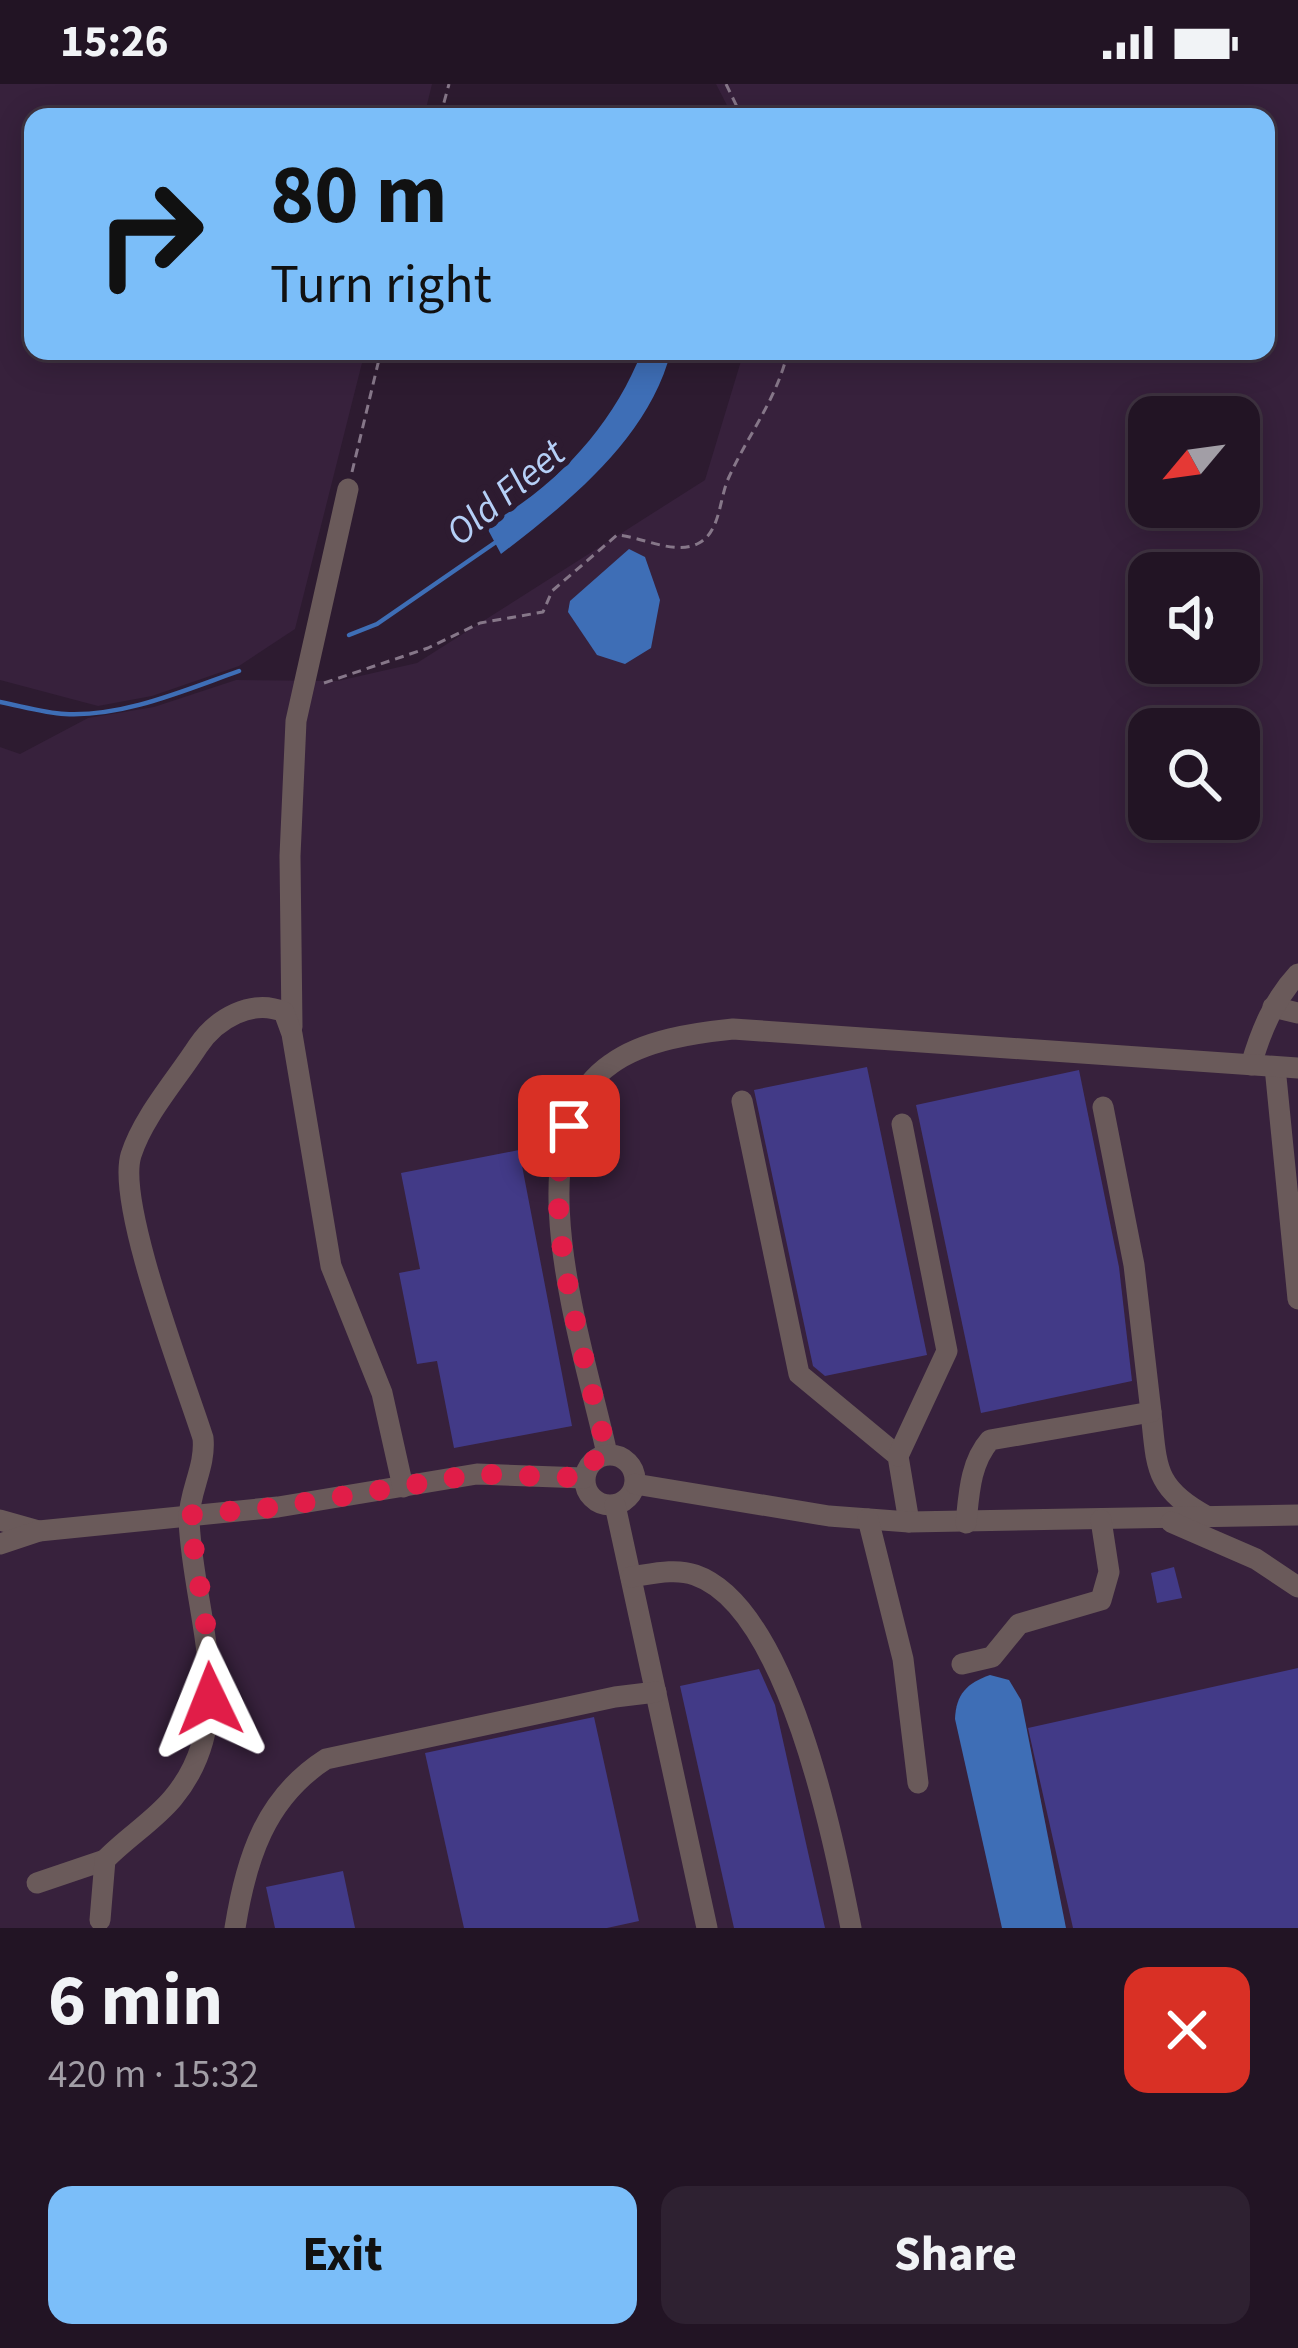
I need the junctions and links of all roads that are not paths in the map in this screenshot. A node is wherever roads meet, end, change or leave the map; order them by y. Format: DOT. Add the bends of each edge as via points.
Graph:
graph roads {
  1 [pos="348,489"];
  2 [pos="1298,974"];
  3 [pos="1273,1007"];
  4 [pos="1298,1013"];
  5 [pos="292,1034"];
  6 [pos="1251,1065"];
  7 [pos="1275,1067"];
  8 [pos="1298,1068"];
  9 [pos="742,1101"];
  10 [pos="1103,1107"];
  11 [pos="902,1124"];
  12 [pos="1298,1299"];
  13 [pos="1151,1412"];
  14 [pos="607,1454"];
  15 [pos="898,1456"];
  16 [pos="584,1478"];
  17 [pos="635,1484"];
  18 [pos="404,1487"];
  19 [pos="615,1505"];
  20 [pos="189,1515"];
  21 [pos="1298,1515"];
  22 [pos="1209,1517"];
  23 [pos="868,1519"];
  24 [pos="1155,1519"];
  25 [pos="0,1520"];
  26 [pos="1101,1520"];
  27 [pos="909,1522"];
  28 [pos="966,1522"];
  29 [pos="39,1531"];
  30 [pos="0,1544"];
  31 [pos="631,1577"];
  32 [pos="1298,1587"];
  33 [pos="962,1664"];
  34 [pos="656,1692"];
  35 [pos="918,1783"];
  36 [pos="105,1861"];
  37 [pos="37,1883"];
  38 [pos="100,1920"];
  39 [pos="235,1928"];
  40 [pos="707,1928"];
  41 [pos="851,1928"];
  1 -- 5 [label="street" via="292,767"];
  2 -- 3 [label="street"];
  3 -- 4 [label="street"];
  3 -- 6 [label="street"];
  5 -- 18 [label="street" via="334,1278 382,1393"];
  5 -- 20 [label="street" via="284,1012 270,1006 219,1024 139,1135 130,1160 131,1204 205,1455"];
  6 -- 7 [label="street"];
  6 -- 14 [label="street" via="733,1029 687,1034 611,1064 581,1097 558,1155 556,1214"];
  7 -- 8 [label="street"];
  7 -- 12 [label="street"];
  9 -- 15 [label="street" via="800,1374"];
  10 -- 13 [label="street" via="1134,1265"];
  11 -- 15 [label="street" via="947,1351"];
  13 -- 22 [label="street" via="1158,1474"];
  13 -- 28 [label="street" via="990,1441 970,1483"];
  14 -- 16 [label="street" via="591,1462"];
  14 -- 17 [label="street" via="628,1462"];
  15 -- 27 [label="street"];
  16 -- 18 [label="street" via="477,1474"];
  16 -- 19 [label="street" via="593,1499"];
  17 -- 19 [label="street"];
  17 -- 23 [label="street"];
  18 -- 20 [label="street"];
  19 -- 31 [label="street"];
  20 -- 29 [label="street"];
  20 -- 36 [label="street" via="211,1660 202,1740 172,1799"];
  21 -- 22 [label="street"];
  22 -- 24 [label="street"];
  23 -- 27 [label="street"];
  23 -- 35 [label="street" via="903,1659"];
  24 -- 26 [label="street"];
  24 -- 32 [label="street" via="1219,1540"];
  25 -- 29 [label="street"];
  26 -- 28 [label="street"];
  26 -- 33 [label="street" via="1109,1572 1101,1600 1019,1624 992,1657"];
  27 -- 28 [label="street"];
  29 -- 30 [label="street"];
  31 -- 34 [label="street"];
  31 -- 41 [label="street" via="678,1572 705,1579 777,1664 826,1816"];
  34 -- 39 [label="street" via="326,1759 291,1784 264,1823"];
  34 -- 40 [label="street"];
  36 -- 37 [label="street"];
  36 -- 38 [label="street"];
}
